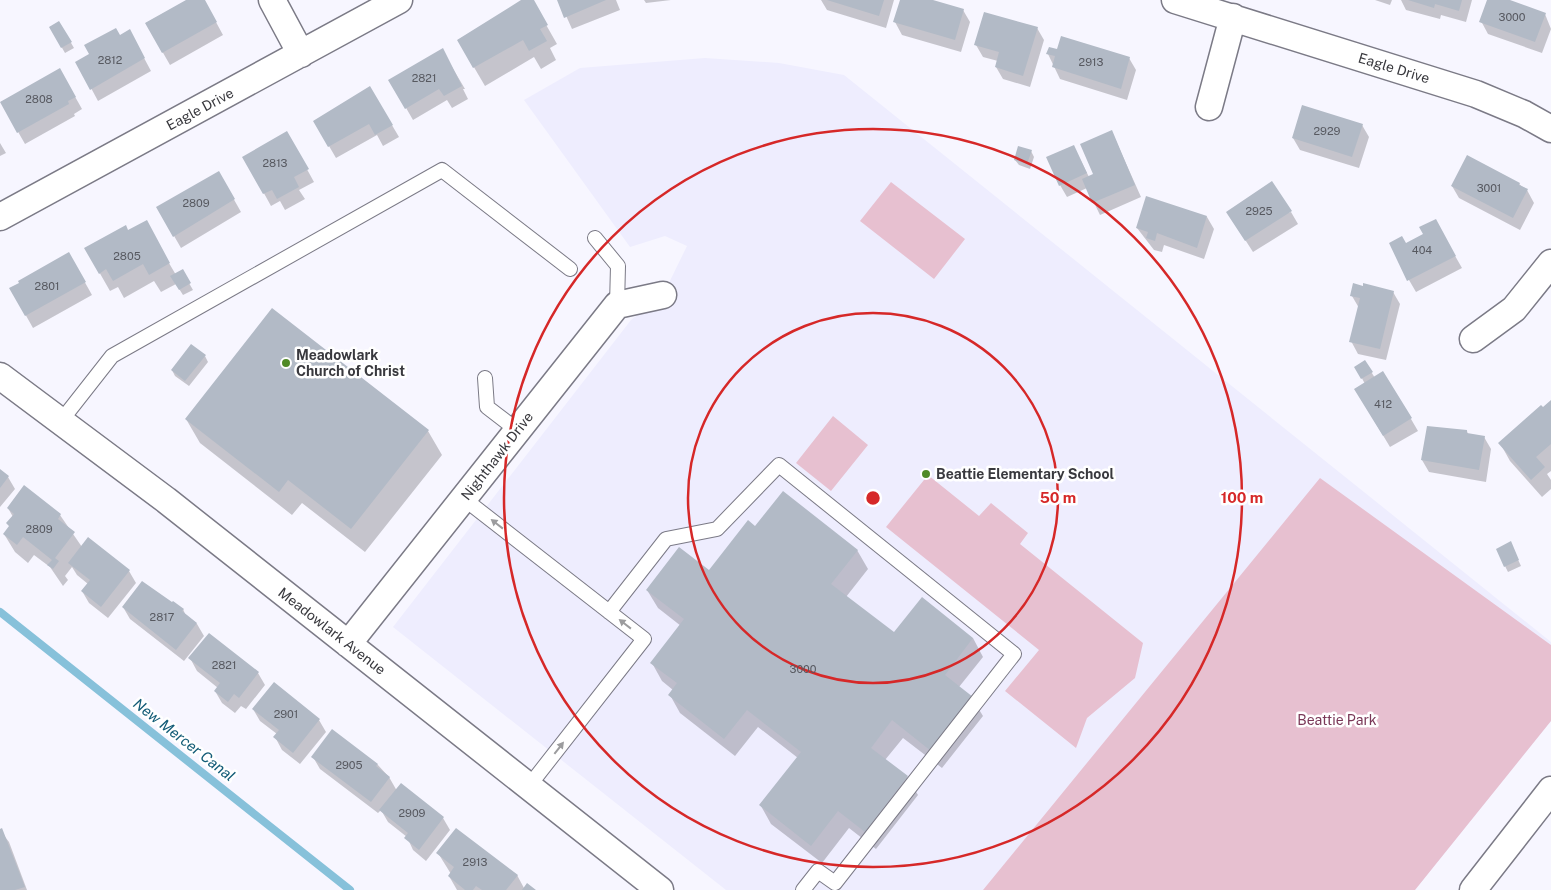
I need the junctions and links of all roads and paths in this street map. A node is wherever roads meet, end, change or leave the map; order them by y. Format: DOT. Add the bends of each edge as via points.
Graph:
graph roads {
  1 [pos="272,0"];
  2 [pos="399,0"];
  3 [pos="1175,0"];
  4 [pos="1233,17"];
  5 [pos="301,54"];
  6 [pos="1209,108"];
  7 [pos="1551,129"];
  8 [pos="0,217"];
  9 [pos="594,238"];
  10 [pos="1551,263"];
  11 [pos="570,269"];
  12 [pos="663,295"];
  13 [pos="617,305"];
  14 [pos="1473,339"];
  15 [pos="0,376"];
  16 [pos="485,378"];
  17 [pos="61,421"];
  18 [pos="517,430"];
  19 [pos="464,498"];
  20 [pos="609,612"];
  21 [pos="348,644"];
  22 [pos="529,786"];
  23 [pos="1551,790"];
  24 [pos="660,890"];
  25 [pos="803,890"];
  26 [pos="1472,890"];
  1 -- 5 [label="street"];
  2 -- 5 [label="street, Eagle Drive"];
  3 -- 4 [label="street, Eagle Drive"];
  4 -- 6 [label="street"];
  4 -- 7 [label="street, Eagle Drive" via="1476,94"];
  5 -- 8 [label="street, Eagle Drive"];
  9 -- 13 [label="lane" via="618,266"];
  10 -- 14 [label="street" via="1514,309"];
  11 -- 17 [label="lane" via="442,170 112,356"];
  12 -- 13 [label="street"];
  13 -- 18 [label="street, Nighthawk Drive"];
  15 -- 17 [label="street, Meadowlark Avenue"];
  16 -- 18 [label="lane" via="487,407"];
  17 -- 21 [label="street, Meadowlark Avenue"];
  18 -- 19 [label="street, Nighthawk Drive"];
  20 -- 19 [label="lane, one-way"];
  19 -- 21 [label="street, Nighthawk Drive"];
  22 -- 20 [label="lane, one-way" via="644,639"];
  20 -- 25 [label="lane" via="666,539 717,529 779,465 1014,654 835,883 818,871"];
  21 -- 22 [label="street, Meadowlark Avenue"];
  22 -- 24 [label="street, Meadowlark Avenue"];
  23 -- 26 [label="street"];
}
